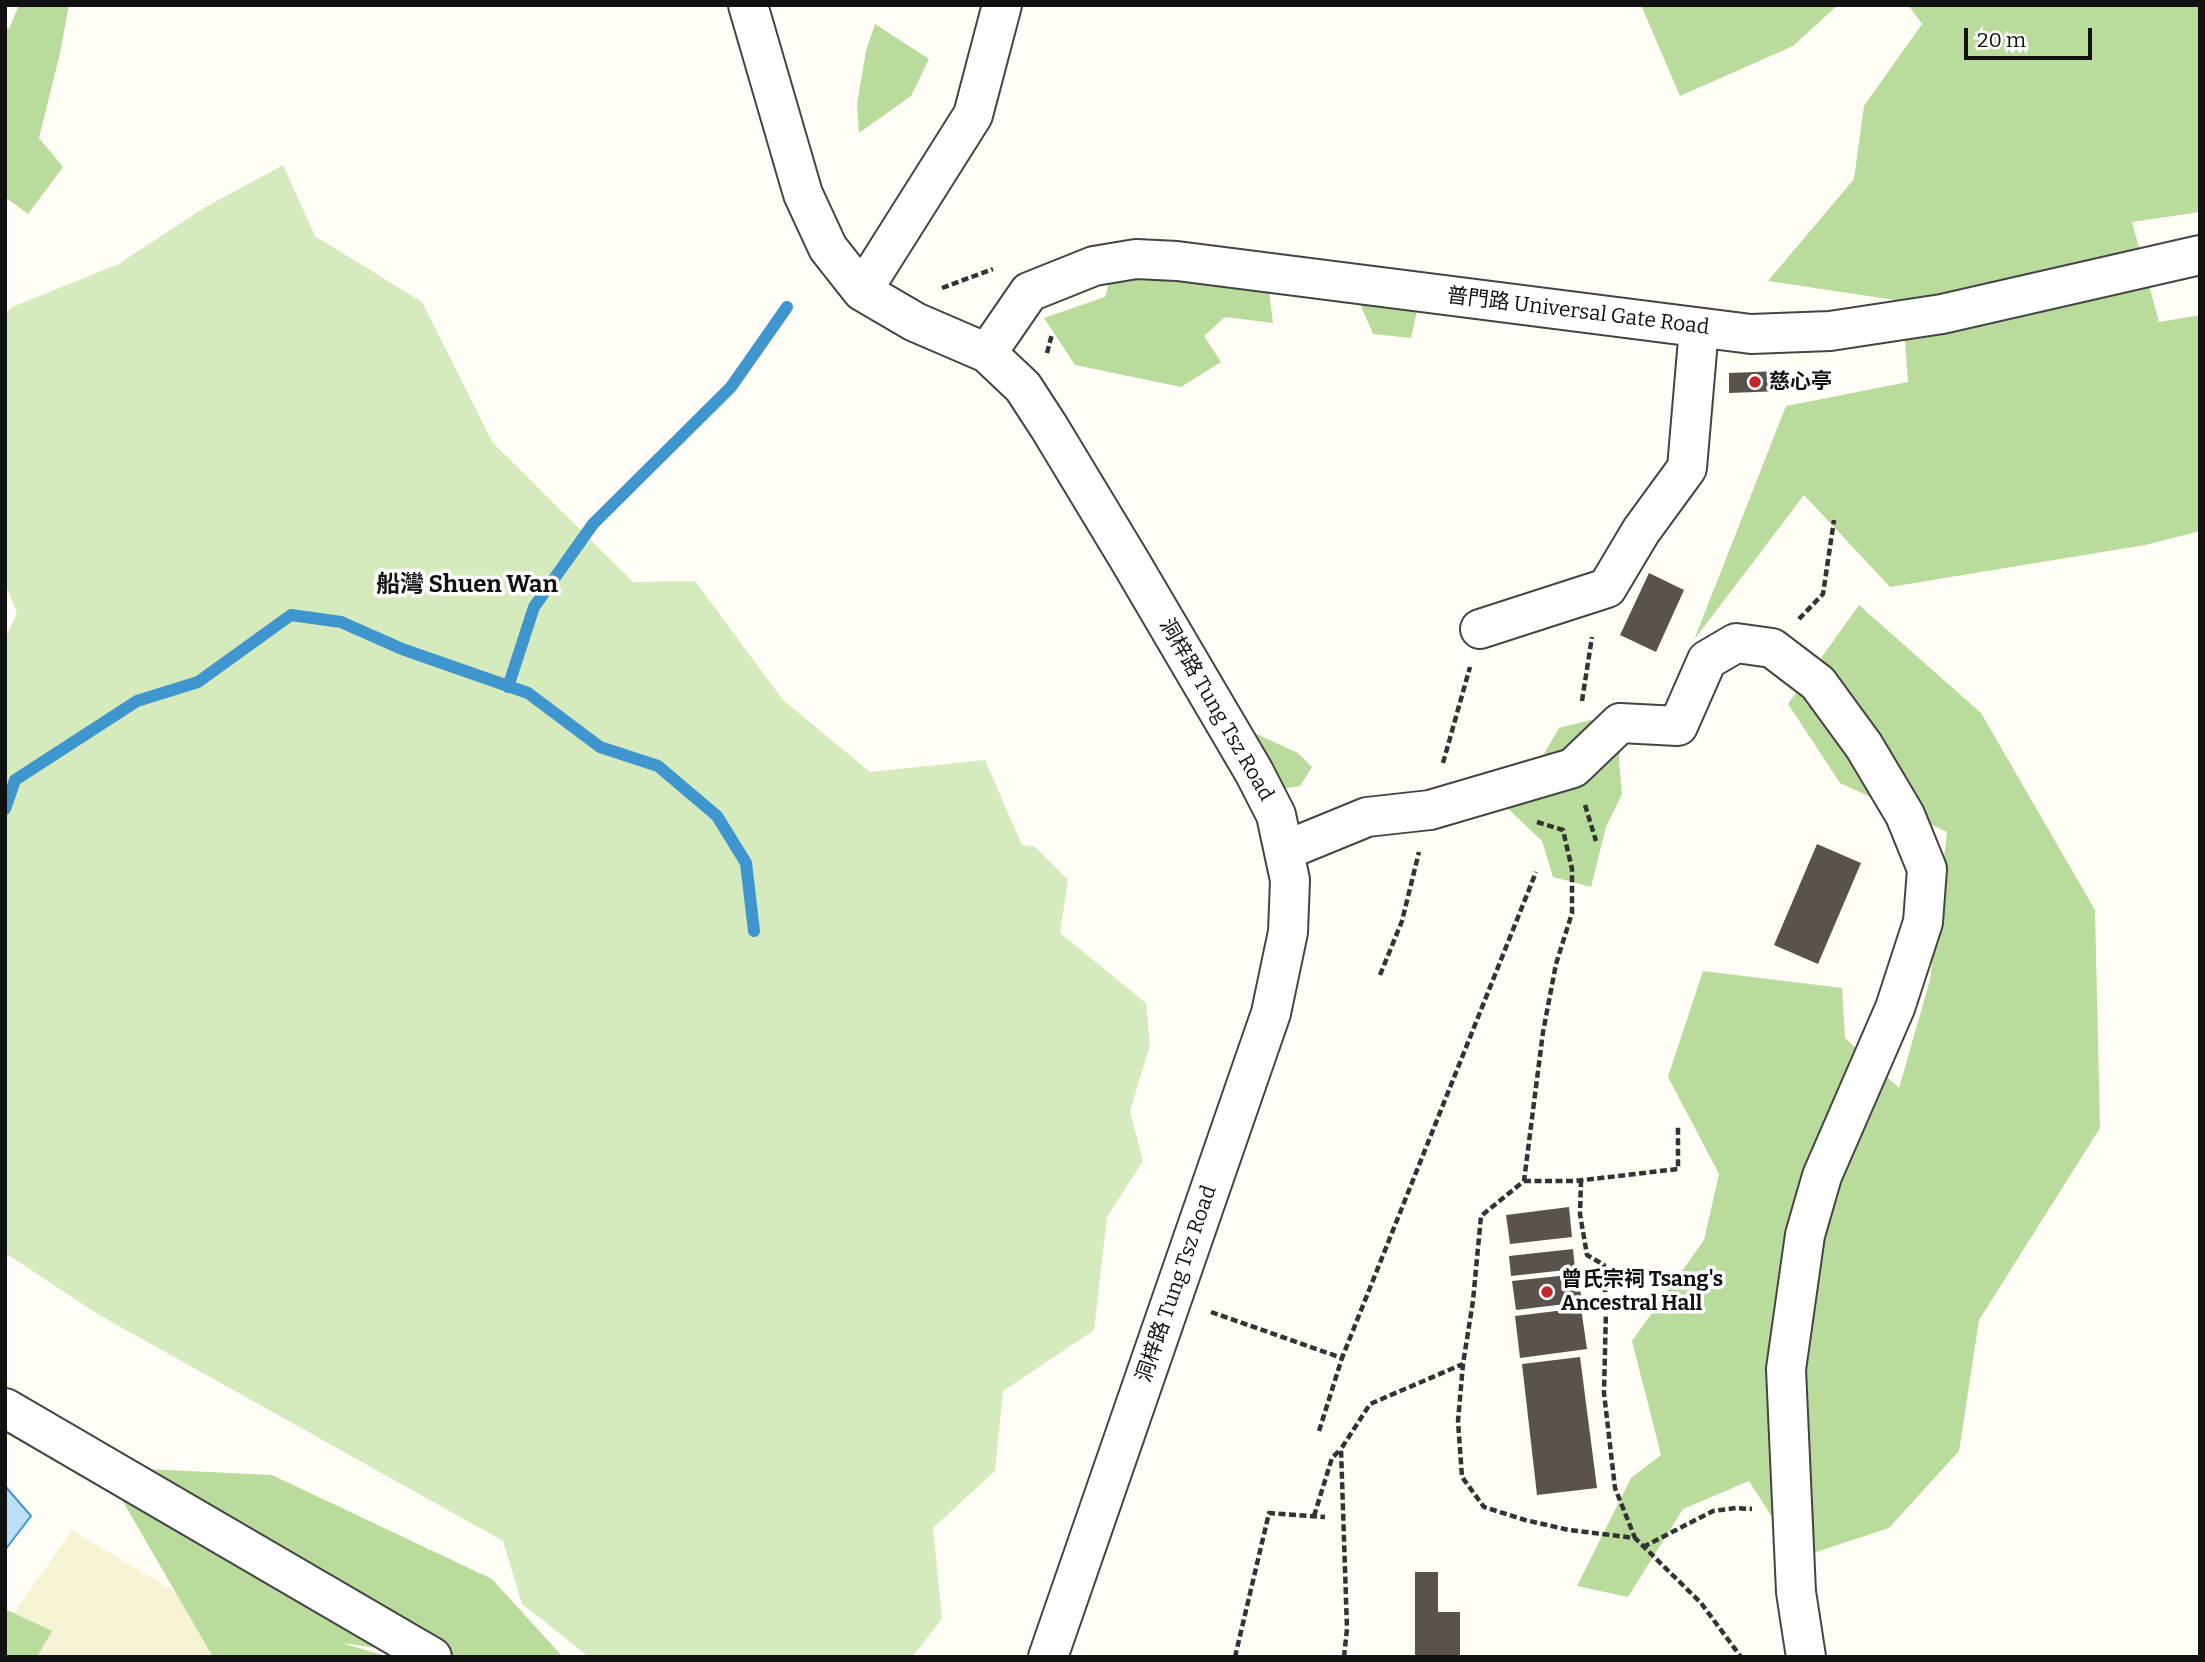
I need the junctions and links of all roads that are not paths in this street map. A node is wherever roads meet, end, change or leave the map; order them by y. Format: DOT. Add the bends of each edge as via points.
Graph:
graph roads {
  1 [pos="748,5"];
  2 [pos="1002,5"];
  3 [pos="2200,255"];
  4 [pos="862,291"];
  5 [pos="1699,328"];
  6 [pos="987,353"];
  7 [pos="1480,629"];
  8 [pos="1284,851"];
  9 [pos="5,1408"];
  10 [pos="432,1657"];
  11 [pos="1048,1657"];
  12 [pos="1805,1657"];
  1 -- 4 [label="street, 洞梓路 Tung Tsz Road" via="803,194 828,248"];
  2 -- 4 [label="street" via="972,115"];
  3 -- 5 [label="street, 普門路 Universal Gate Road" via="1942,314 1830,331 1751,334"];
  4 -- 6 [label="street, 洞梓路 Tung Tsz Road" via="915,323"];
  5 -- 6 [label="street, 普門路 Universal Gate Road" via="1136,259 1094,266 1030,292"];
  5 -- 7 [label="street" via="1687,468 1607,587"];
  6 -- 8 [label="street, 洞梓路 Tung Tsz Road" via="1023,387 1130,561 1254,772 1276,815"];
  8 -- 11 [label="street, 洞梓路 Tung Tsz Road" via="1290,880 1289,932 1271,1013"];
  8 -- 12 [label="street" via="1367,817 1430,810 1573,768 1620,723 1678,726 1707,660 1736,643 1772,648 1818,682 1864,746 1905,815 1927,869 1923,922 1895,1008 1822,1176 1805,1235 1786,1370 1796,1592"];
  9 -- 10 [label="street"];
}
